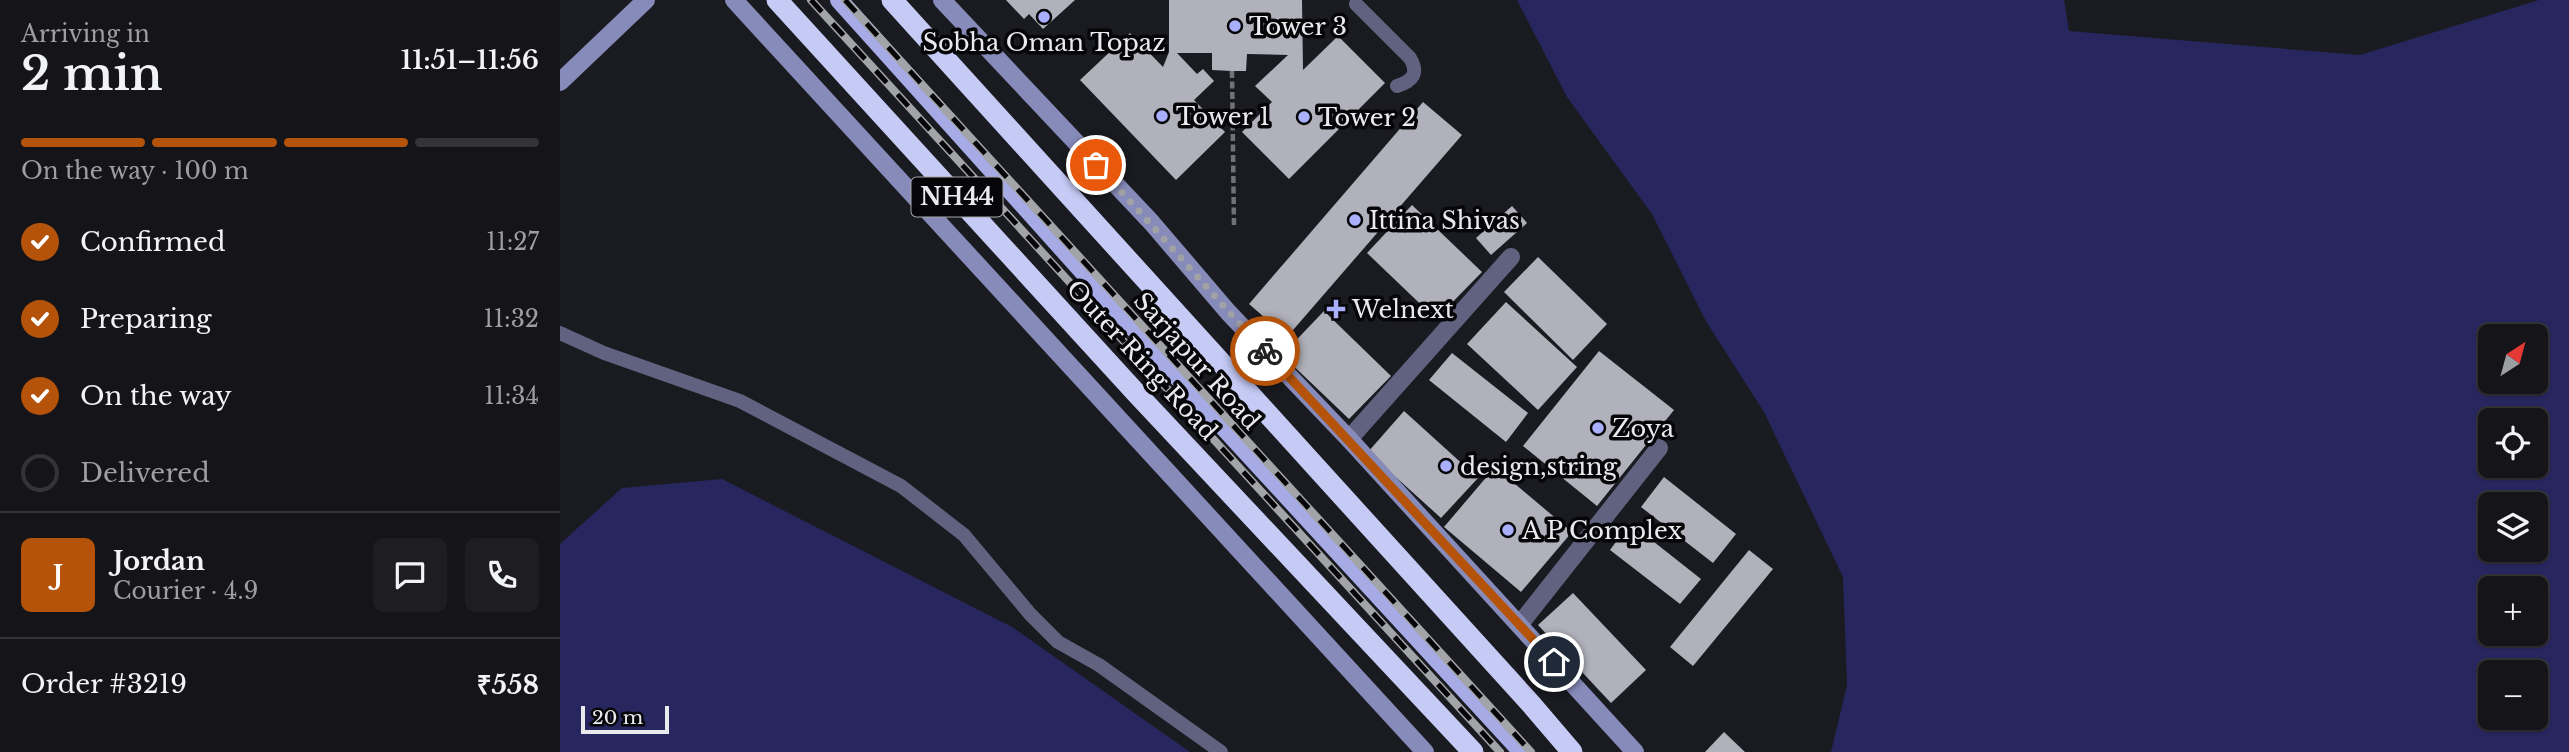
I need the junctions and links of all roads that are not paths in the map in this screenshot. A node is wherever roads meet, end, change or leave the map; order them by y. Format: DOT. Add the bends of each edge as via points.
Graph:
graph roads {
  1 [pos="646,0"];
  2 [pos="734,0"];
  3 [pos="777,0"];
  4 [pos="839,0"];
  5 [pos="892,0"];
  6 [pos="942,0"];
  7 [pos="1356,4"];
  8 [pos="560,82"];
  9 [pos="1397,86"];
  10 [pos="1511,257"];
  11 [pos="560,332"];
  12 [pos="1349,439"];
  13 [pos="1659,448"];
  14 [pos="1520,624"];
  15 [pos="1468,747"];
  16 [pos="1221,752"];
  17 [pos="1425,752"];
  18 [pos="1522,752"];
  19 [pos="1572,752"];
  20 [pos="1635,752"];
  1 -- 8 [label="street"];
  2 -- 17 [label="street"];
  3 -- 15 [label="highway, Outer Ring Road / NH44"];
  4 -- 18 [label="main road, Sarjapur Road"];
  5 -- 19 [label="highway"];
  6 -- 12 [label="street"];
  7 -- 9 [label="lane" via="1415,67 1409,82"];
  10 -- 12 [label="street"];
  11 -- 16 [label="lane" via="604,353 740,401 901,486 964,535 1058,642 1099,665"];
  12 -- 14 [label="street"];
  13 -- 14 [label="street"];
  14 -- 20 [label="street"];
}
